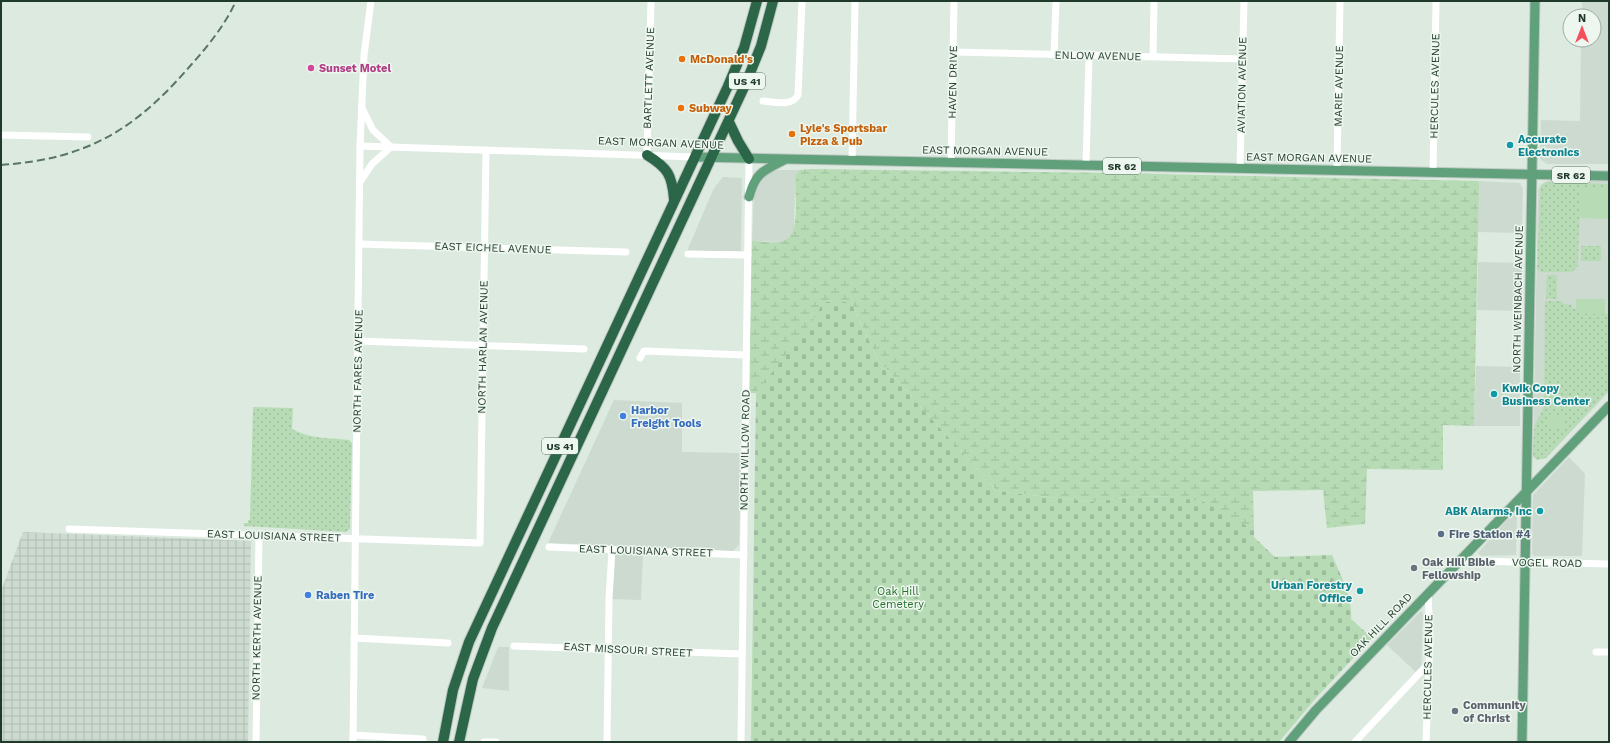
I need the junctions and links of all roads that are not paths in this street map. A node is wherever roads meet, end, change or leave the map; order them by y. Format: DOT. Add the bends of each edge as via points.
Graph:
graph roads {
  1 [pos="371,1"];
  2 [pos="651,1"];
  3 [pos="757,1"];
  4 [pos="773,1"];
  5 [pos="802,1"];
  6 [pos="856,1"];
  7 [pos="954,1"];
  8 [pos="1056,1"];
  9 [pos="1154,1"];
  10 [pos="1244,1"];
  11 [pos="1340,1"];
  12 [pos="1436,1"];
  13 [pos="1535,1"];
  14 [pos="954,52"];
  15 [pos="1054,55"];
  16 [pos="1089,56"];
  17 [pos="1152,57"];
  18 [pos="1243,59"];
  19 [pos="763,101"];
  20 [pos="361,106"];
  21 [pos="728,122"];
  22 [pos="1,135"];
  23 [pos="88,136"];
  24 [pos="360,146"];
  25 [pos="390,147"];
  26 [pos="486,150"];
  27 [pos="647,155"];
  28 [pos="695,157"];
  29 [pos="712,157"];
  30 [pos="749,158"];
  31 [pos="786,159"];
  32 [pos="852,161"];
  33 [pos="951,162"];
  34 [pos="1086,165"];
  35 [pos="1240,168"];
  36 [pos="1337,170"];
  37 [pos="1433,172"];
  38 [pos="1533,174"];
  39 [pos="1609,176"];
  40 [pos="360,182"];
  41 [pos="749,197"];
  42 [pos="675,200"];
  43 [pos="359,244"];
  44 [pos="483,248"];
  45 [pos="626,252"];
  46 [pos="688,254"];
  47 [pos="748,255"];
  48 [pos="358,341"];
  49 [pos="483,346"];
  50 [pos="584,349"];
  51 [pos="642,354"];
  52 [pos="746,355"];
  53 [pos="1609,406"];
  54 [pos="1526,492"];
  55 [pos="69,529"];
  56 [pos="259,535"];
  57 [pos="356,540"];
  58 [pos="480,543"];
  59 [pos="549,547"];
  60 [pos="612,550"];
  61 [pos="744,554"];
  62 [pos="1462,558"];
  63 [pos="1526,562"];
  64 [pos="1609,564"];
  65 [pos="1428,593"];
  66 [pos="354,638"];
  67 [pos="448,643"];
  68 [pos="514,646"];
  69 [pos="608,648"];
  70 [pos="1596,652"];
  71 [pos="1609,652"];
  72 [pos="742,654"];
  73 [pos="1429,663"];
  74 [pos="353,739"];
  75 [pos="422,739"];
  76 [pos="1291,741"];
  77 [pos="256,742"];
  78 [pos="443,742"];
  79 [pos="459,742"];
  80 [pos="484,742"];
  81 [pos="496,742"];
  82 [pos="606,742"];
  83 [pos="741,742"];
  84 [pos="1355,742"];
  85 [pos="1426,742"];
  86 [pos="1522,742"];
  1 -- 20 [label="street, NORTH FARES AVENUE"];
  2 -- 27 [label="street, BARTLETT AVENUE"];
  3 -- 28 [label="highway, US 41" via="736,66"];
  4 -- 21 [label="highway, US 41" via="757,57"];
  5 -- 19 [label="street" via="798,95 791,102"];
  6 -- 32 [label="street"];
  7 -- 14 [label="street, HAVEN DRIVE"];
  8 -- 15 [label="street"];
  9 -- 17 [label="street"];
  10 -- 18 [label="street, AVIATION AVENUE"];
  11 -- 36 [label="street, MARIE AVENUE"];
  12 -- 37 [label="street, HERCULES AVENUE"];
  13 -- 38 [label="main road, NORTH WEINBACH AVENUE"];
  14 -- 15 [label="street, ENLOW AVENUE"];
  14 -- 33 [label="street, HAVEN DRIVE"];
  15 -- 16 [label="street, ENLOW AVENUE"];
  16 -- 17 [label="street, ENLOW AVENUE"];
  16 -- 34 [label="street"];
  17 -- 18 [label="street, ENLOW AVENUE"];
  18 -- 35 [label="street, AVIATION AVENUE"];
  20 -- 24 [label="street, NORTH FARES AVENUE"];
  20 -- 25 [label="street" via="373,130"];
  21 -- 29 [label="highway, US 41"];
  21 -- 30 [label="highway"];
  22 -- 23 [label="street"];
  24 -- 25 [label="street, EAST MORGAN AVENUE"];
  24 -- 40 [label="street, NORTH FARES AVENUE"];
  25 -- 26 [label="street, EAST MORGAN AVENUE"];
  25 -- 40 [label="street" via="372,164"];
  26 -- 27 [label="street, EAST MORGAN AVENUE"];
  26 -- 44 [label="street, NORTH HARLAN AVENUE"];
  27 -- 28 [label="street, EAST MORGAN AVENUE"];
  27 -- 42 [label="highway" via="656,160 670,175"];
  28 -- 29 [label="main road, EAST MORGAN AVENUE / SR 62"];
  28 -- 42 [label="highway, US 41"];
  29 -- 30 [label="main road, EAST MORGAN AVENUE / SR 62"];
  29 -- 79 [label="highway, US 41" via="492,628 473,679"];
  30 -- 31 [label="main road, EAST MORGAN AVENUE / SR 62"];
  30 -- 41 [label="street, NORTH WILLOW ROAD"];
  31 -- 32 [label="main road, EAST MORGAN AVENUE / SR 62"];
  31 -- 41 [label="main road" via="758,176 752,184"];
  32 -- 33 [label="main road, EAST MORGAN AVENUE / SR 62"];
  33 -- 34 [label="main road, EAST MORGAN AVENUE / SR 62"];
  34 -- 35 [label="main road, EAST MORGAN AVENUE / SR 62"];
  35 -- 36 [label="main road, EAST MORGAN AVENUE / SR 62"];
  36 -- 37 [label="main road, EAST MORGAN AVENUE / SR 62"];
  37 -- 38 [label="main road, EAST MORGAN AVENUE / SR 62"];
  38 -- 39 [label="main road, EAST MORGAN AVENUE / SR 62"];
  38 -- 54 [label="main road, NORTH WEINBACH AVENUE"];
  40 -- 43 [label="street, NORTH FARES AVENUE"];
  41 -- 47 [label="street, NORTH WILLOW ROAD"];
  42 -- 78 [label="highway, US 41" via="469,642 453,690"];
  43 -- 44 [label="street, EAST EICHEL AVENUE"];
  43 -- 48 [label="street, NORTH FARES AVENUE"];
  44 -- 45 [label="street, EAST EICHEL AVENUE"];
  44 -- 49 [label="street, NORTH HARLAN AVENUE"];
  46 -- 47 [label="street"];
  47 -- 52 [label="street, NORTH WILLOW ROAD"];
  48 -- 49 [label="street"];
  48 -- 57 [label="street, NORTH FARES AVENUE"];
  49 -- 50 [label="street"];
  49 -- 58 [label="street, NORTH HARLAN AVENUE"];
  51 -- 52 [label="street"];
  52 -- 61 [label="street, NORTH WILLOW ROAD"];
  53 -- 54 [label="main road, OAK HILL ROAD"];
  54 -- 62 [label="main road, OAK HILL ROAD"];
  54 -- 63 [label="main road, NORTH WEINBACH AVENUE"];
  55 -- 56 [label="street, EAST LOUISIANA STREET"];
  56 -- 57 [label="street, EAST LOUISIANA STREET"];
  56 -- 77 [label="street, NORTH KERTH AVENUE"];
  57 -- 58 [label="street, EAST LOUISIANA STREET"];
  57 -- 66 [label="street, NORTH FARES AVENUE"];
  59 -- 60 [label="street, EAST LOUISIANA STREET"];
  60 -- 61 [label="street, EAST LOUISIANA STREET"];
  60 -- 69 [label="street"];
  61 -- 72 [label="street, NORTH WILLOW ROAD"];
  62 -- 63 [label="street, VOGEL ROAD" via="1474,561"];
  62 -- 65 [label="main road, OAK HILL ROAD"];
  63 -- 64 [label="street, VOGEL ROAD"];
  63 -- 86 [label="main road, NORTH WEINBACH AVENUE"];
  65 -- 73 [label="street, HERCULES AVENUE"];
  65 -- 76 [label="main road, OAK HILL ROAD" via="1316,710"];
  66 -- 67 [label="street"];
  66 -- 74 [label="street, NORTH FARES AVENUE"];
  68 -- 69 [label="street, EAST MISSOURI STREET"];
  69 -- 72 [label="street, EAST MISSOURI STREET"];
  69 -- 82 [label="street"];
  70 -- 71 [label="street"];
  72 -- 83 [label="street, NORTH WILLOW ROAD"];
  73 -- 84 [label="street"];
  73 -- 85 [label="street, HERCULES AVENUE"];
  74 -- 75 [label="street"];
  80 -- 81 [label="street"];
}
